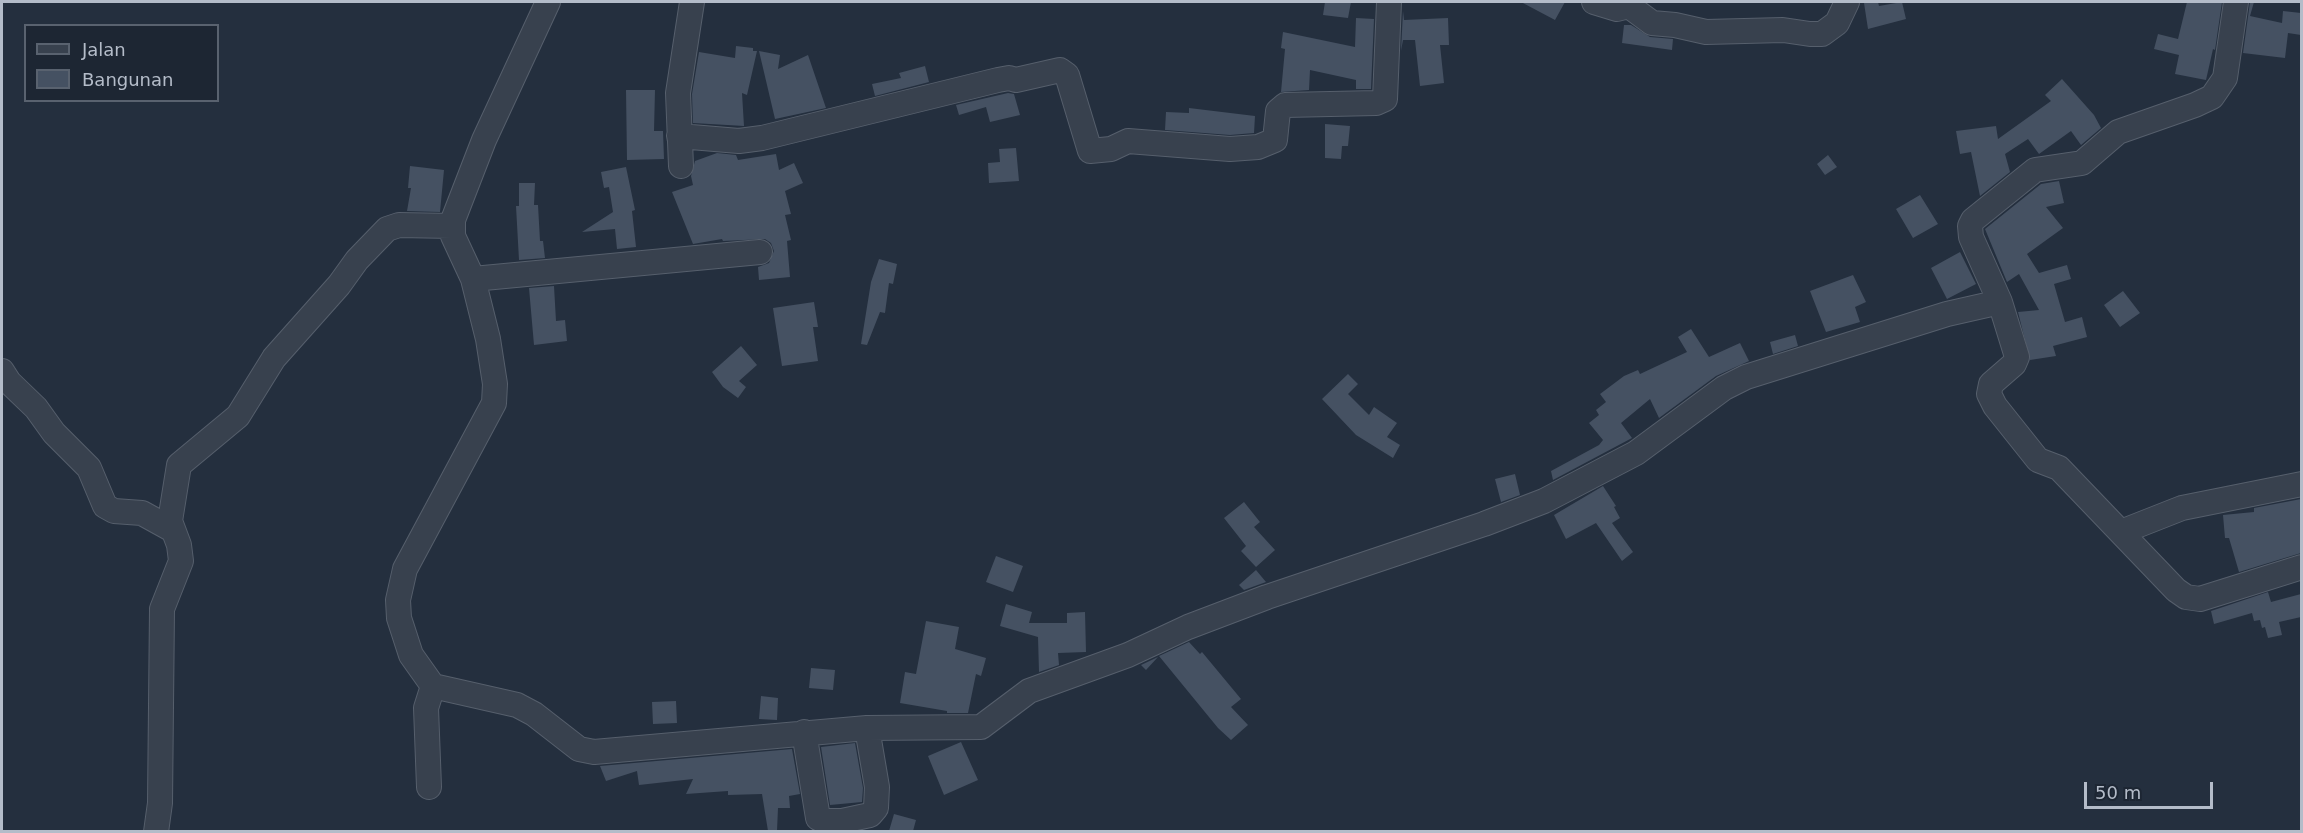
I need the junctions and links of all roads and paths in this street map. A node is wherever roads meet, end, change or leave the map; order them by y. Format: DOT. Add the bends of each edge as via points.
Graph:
graph roads {
  1 [pos="548,2"];
  2 [pos="692,2"];
  3 [pos="1389,2"];
  4 [pos="1593,2"];
  5 [pos="1847,2"];
  6 [pos="2236,2"];
  7 [pos="679,136"];
  8 [pos="681,166"];
  9 [pos="452,226"];
  10 [pos="760,252"];
  11 [pos="473,279"];
  12 [pos="2000,302"];
  13 [pos="2,370"];
  14 [pos="2301,484"];
  15 [pos="171,529"];
  16 [pos="2121,532"];
  17 [pos="2301,567"];
  18 [pos="433,686"];
  19 [pos="867,728"];
  20 [pos="804,732"];
  21 [pos="429,787"];
  22 [pos="156,831"];
  1 -- 9 [label="street" via="484,140"];
  2 -- 7 [label="street" via="678,93"];
  3 -- 7 [label="street" via="1385,99 1376,103 1285,105 1278,111 1275,140 1258,147 1230,149 1128,141 1111,149 1090,151 1067,75 1060,70 998,80 762,138 739,141"];
  4 -- 5 [label="street" via="1619,9 1629,6 1652,24 1706,32 1783,30 1810,34 1822,34 1837,23"];
  6 -- 12 [label="street" via="2225,78 2212,97 2118,132 2078,164 2035,170 1972,220 1971,237"];
  7 -- 8 [label="street"];
  9 -- 11 [label="street" via="455,242"];
  9 -- 15 [label="street" via="393,225 357,260 274,358 238,416 181,462"];
  10 -- 11 [label="street"];
  11 -- 18 [label="street" via="488,339 494,402 416,547 398,600 401,627 411,655"];
  12 -- 16 [label="street" via="2016,359 1991,384 1991,399 2038,460 2059,468"];
  12 -- 19 [label="street" via="1947,314 1746,377 1724,388 1644,448 1544,501 1188,627 1128,655 1029,691 981,727"];
  13 -- 15 [label="street" via="89,468 105,506 114,511 142,513"];
  14 -- 16 [label="street" via="2182,508"];
  15 -- 22 [label="street" via="181,559 162,609 160,803"];
  16 -- 17 [label="street" via="2176,590 2194,599"];
  18 -- 20 [label="street" via="517,705 574,747 589,752"];
  18 -- 21 [label="street" via="426,708"];
  19 -- 20 [label="street"];
  19 -- 20 [label="street" via="877,787 876,808 870,815 842,821 818,818"];
}
